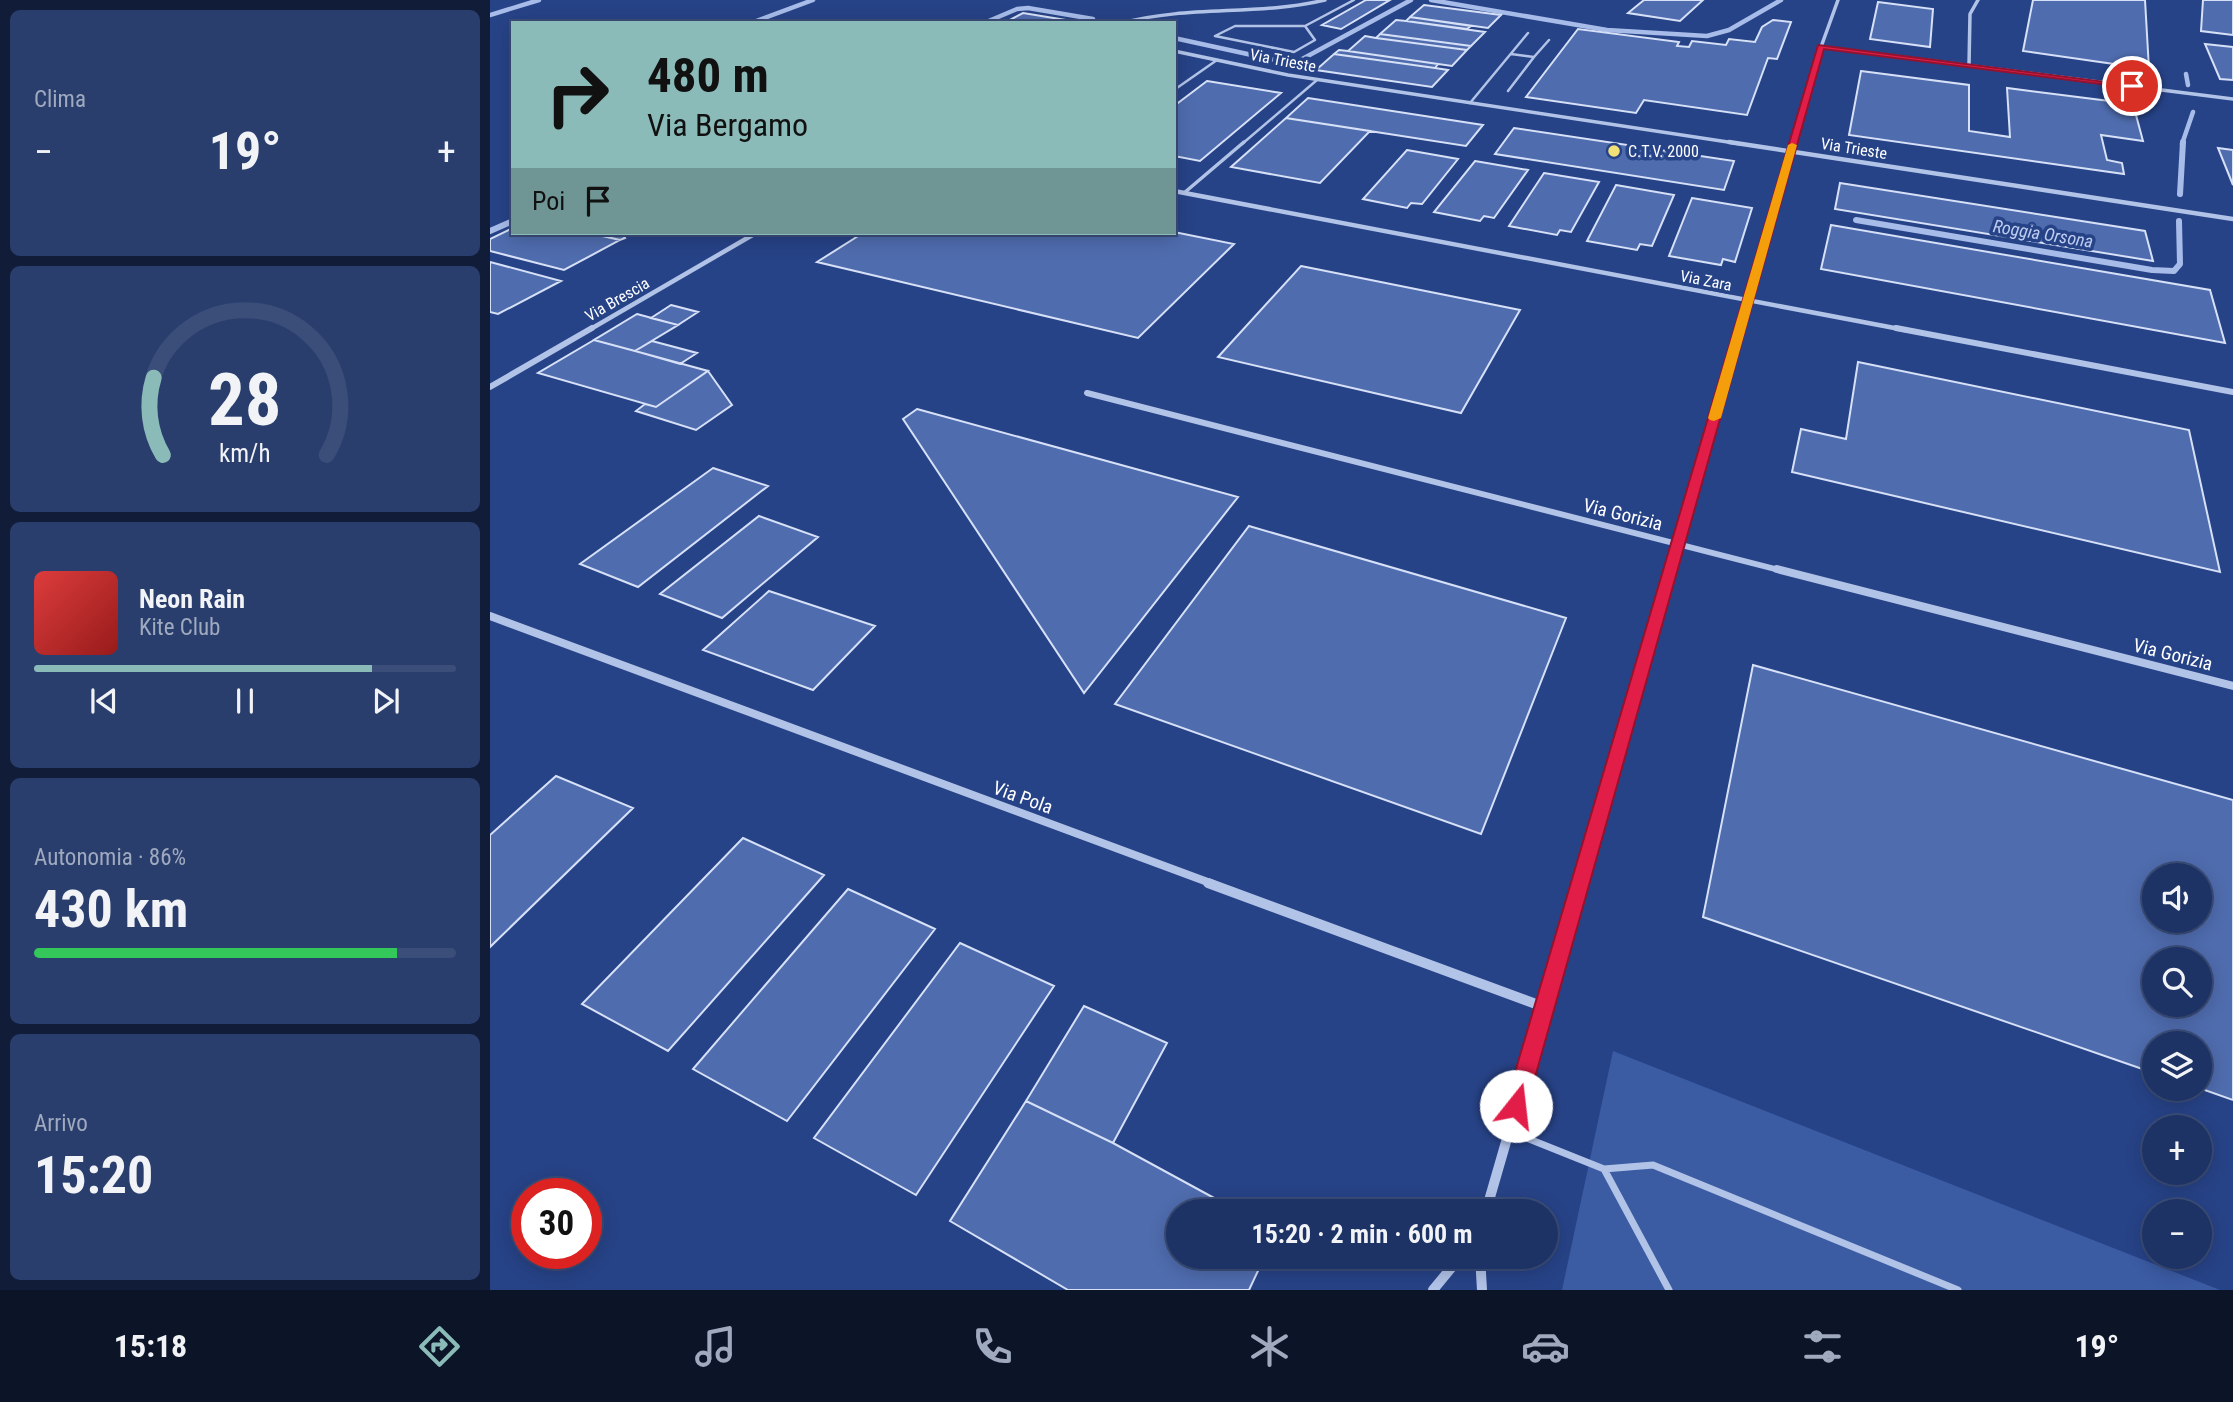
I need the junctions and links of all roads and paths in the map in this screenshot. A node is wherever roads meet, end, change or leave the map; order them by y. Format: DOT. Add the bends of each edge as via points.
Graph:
graph roads {
  1 [pos="1325,0"];
  2 [pos="1354,0"];
  3 [pos="1838,0"];
  4 [pos="1978,0"];
  5 [pos="1130,21"];
  6 [pos="1305,26"];
  7 [pos="1528,33"];
  8 [pos="1549,40"];
  9 [pos="1821,47"];
  10 [pos="1176,51"];
  11 [pos="1511,54"];
  12 [pos="1534,57"];
  13 [pos="1217,60"];
  14 [pos="1969,65"];
  15 [pos="1317,80"];
  16 [pos="1176,89"];
  17 [pos="1508,91"];
  18 [pos="2233,99"];
  19 [pos="1470,103"];
  20 [pos="1791,150"];
  21 [pos="1176,191"];
  22 [pos="1185,193"];
  23 [pos="2233,219"];
  24 [pos="753,235"];
  25 [pos="1748,300"];
  26 [pos="490,387"];
  27 [pos="2233,392"];
  28 [pos="1087,393"];
  29 [pos="1678,544"];
  30 [pos="490,615"];
  31 [pos="2233,686"];
  32 [pos="1544,1007"];
  33 [pos="1509,1131"];
  34 [pos="1604,1169"];
  35 [pos="1489,1199"];
  36 [pos="1450,1269"];
  37 [pos="1481,1269"];
  38 [pos="1433,1290"];
  39 [pos="1482,1290"];
  40 [pos="1669,1290"];
  41 [pos="1958,1290"];
  1 -- 5 [label="street" via="1276,9 1175,10"];
  2 -- 6 [label="lane"];
  3 -- 9 [label="street"];
  4 -- 14 [label="street" via="1970,14"];
  6 -- 6 [label="lane" via="1235,26 1215,36 1294,52 1315,40"];
  7 -- 11 [label="lane"];
  8 -- 12 [label="lane"];
  9 -- 14 [label="street"];
  9 -- 20 [label="street"];
  10 -- 13 [label="street, Via Trieste"];
  11 -- 12 [label="lane"];
  11 -- 19 [label="lane"];
  12 -- 17 [label="lane"];
  13 -- 15 [label="street, Via Trieste"];
  13 -- 16 [label="lane"];
  14 -- 18 [label="street"];
  15 -- 19 [label="street, Via Trieste"];
  15 -- 22 [label="lane"];
  19 -- 20 [label="street, Via Trieste"];
  20 -- 23 [label="street, Via Trieste"];
  20 -- 25 [label="street"];
  21 -- 22 [label="street, Via Zara"];
  22 -- 25 [label="street, Via Zara"];
  24 -- 26 [label="street, Via Brescia"];
  25 -- 27 [label="street, Via Zara"];
  25 -- 29 [label="street"];
  28 -- 29 [label="street, Via Gorizia"];
  29 -- 31 [label="street, Via Gorizia"];
  29 -- 32 [label="street"];
  30 -- 32 [label="street, Via Pola"];
  32 -- 33 [label="street"];
  33 -- 34 [label="lane"];
  33 -- 35 [label="street"];
  34 -- 40 [label="lane"];
  34 -- 41 [label="lane" via="1653,1165"];
  36 -- 38 [label="street"];
  37 -- 39 [label="street"];
}
